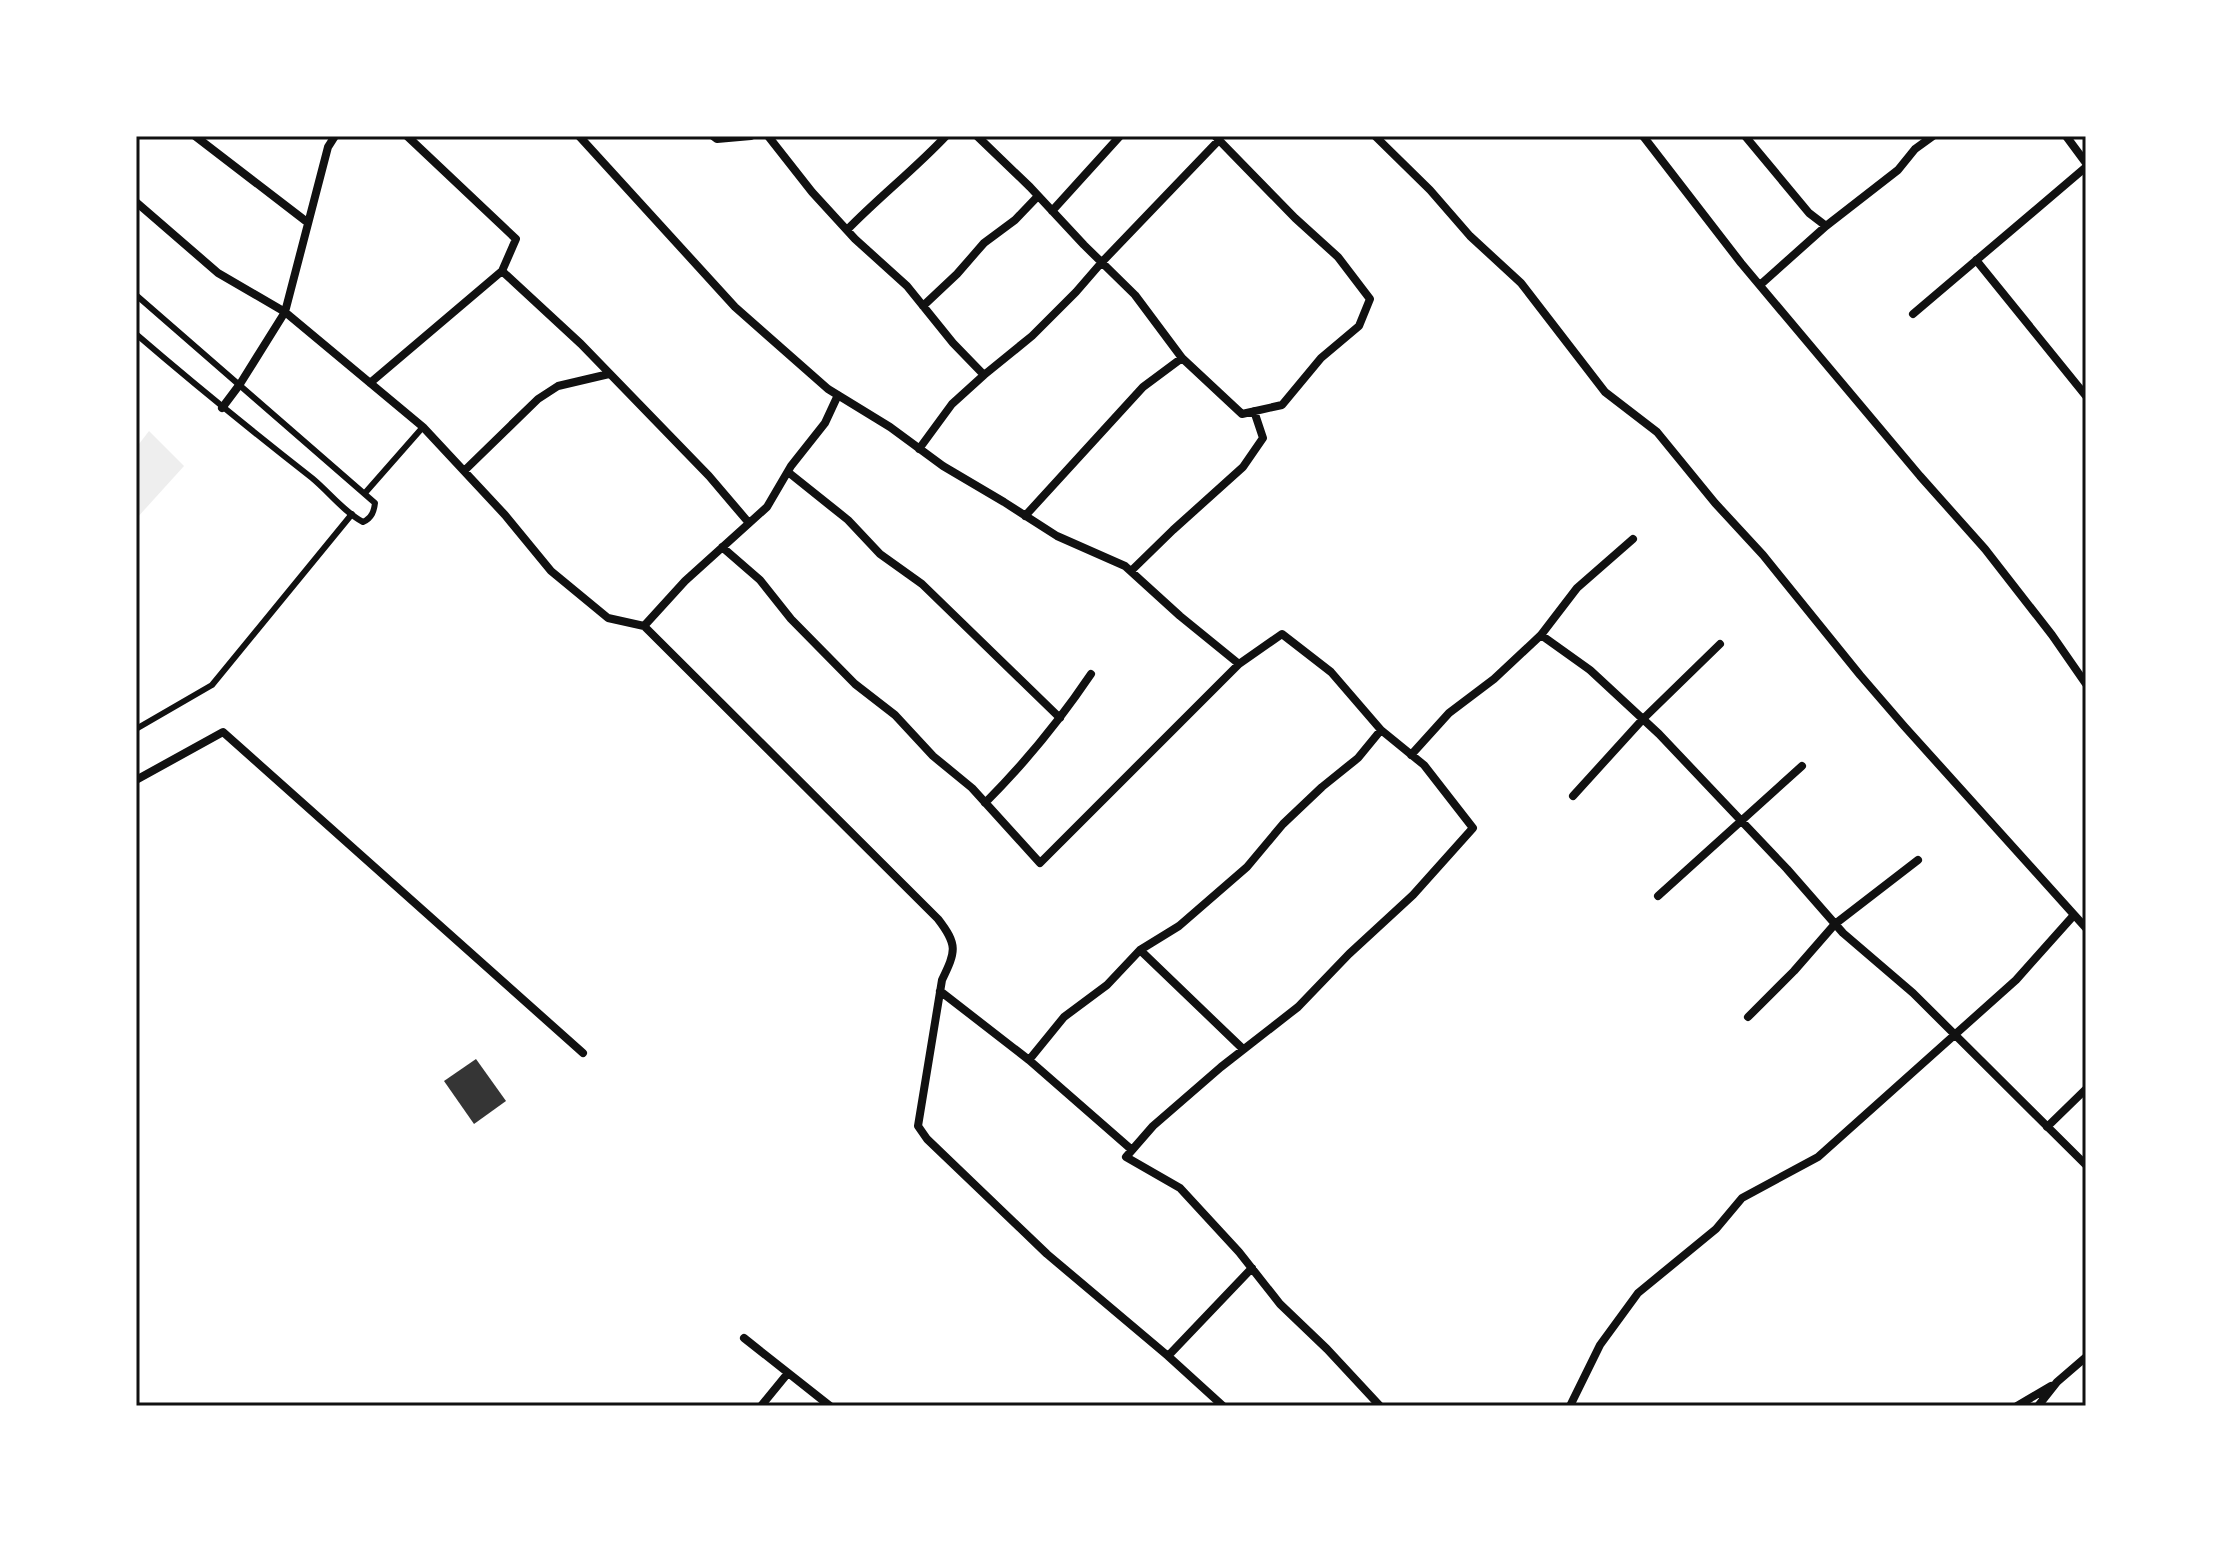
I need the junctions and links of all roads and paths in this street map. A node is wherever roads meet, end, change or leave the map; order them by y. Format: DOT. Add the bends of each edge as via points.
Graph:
graph roads {
  1 [pos="195,136"];
  2 [pos="335,136"];
  3 [pos="407,136"];
  4 [pos="579,136"];
  5 [pos="713,136"];
  6 [pos="751,136"];
  7 [pos="768,136"];
  8 [pos="946,136"];
  9 [pos="977,136"];
  10 [pos="1120,136"];
  11 [pos="1375,136"];
  12 [pos="1643,136"];
  13 [pos="1745,136"];
  14 [pos="2066,136"];
  15 [pos="1931,137"];
  16 [pos="1217,138"];
  17 [pos="2086,165"];
  18 [pos="1038,196"];
  19 [pos="136,202"];
  20 [pos="1052,211"];
  21 [pos="307,222"];
  22 [pos="1826,226"];
  23 [pos="847,230"];
  24 [pos="1976,260"];
  25 [pos="1102,262"];
  26 [pos="502,271"];
  27 [pos="1760,285"];
  28 [pos="136,295"];
  29 [pos="923,306"];
  30 [pos="285,312"];
  31 [pos="1913,314"];
  32 [pos="136,334"];
  33 [pos="1182,358"];
  34 [pos="609,374"];
  35 [pos="984,375"];
  36 [pos="370,383"];
  37 [pos="240,384"];
  38 [pos="838,395"];
  39 [pos="2086,396"];
  40 [pos="222,408"];
  41 [pos="1254,411"];
  42 [pos="423,427"];
  43 [pos="919,449"];
  44 [pos="464,471"];
  45 [pos="788,472"];
  46 [pos="365,493"];
  47 [pos="352,514"];
  48 [pos="1025,516"];
  49 [pos="749,523"];
  50 [pos="1633,539"];
  51 [pos="722,547"];
  52 [pos="1131,571"];
  53 [pos="644,626"];
  54 [pos="1541,635"];
  55 [pos="1720,644"];
  56 [pos="1239,664"];
  57 [pos="1091,674"];
  58 [pos="2086,684"];
  59 [pos="1060,718"];
  60 [pos="1643,719"];
  61 [pos="136,729"];
  62 [pos="1381,730"];
  63 [pos="1411,755"];
  64 [pos="1802,766"];
  65 [pos="136,780"];
  66 [pos="1573,796"];
  67 [pos="985,803"];
  68 [pos="1741,820"];
  69 [pos="1918,860"];
  70 [pos="1658,896"];
  71 [pos="2074,915"];
  72 [pos="1835,924"];
  73 [pos="2086,928"];
  74 [pos="1140,950"];
  75 [pos="940,991"];
  76 [pos="1748,1017"];
  77 [pos="1954,1033"];
  78 [pos="1243,1049"];
  79 [pos="583,1053"];
  80 [pos="1029,1060"];
  81 [pos="2086,1089"];
  82 [pos="2047,1127"];
  83 [pos="1132,1150"];
  84 [pos="2086,1165"];
  85 [pos="1252,1268"];
  86 [pos="744,1338"];
  87 [pos="1168,1356"];
  88 [pos="2086,1357"];
  89 [pos="788,1373"];
  90 [pos="2057,1382"];
  91 [pos="761,1406"];
  92 [pos="830,1406"];
  93 [pos="1223,1406"];
  94 [pos="1380,1406"];
  95 [pos="1570,1406"];
  96 [pos="2017,1406"];
  97 [pos="2038,1406"];
  1 -- 21 [label="street"];
  2 -- 21 [label="street"];
  3 -- 26 [label="street" via="516,239"];
  4 -- 38 [label="street" via="735,307"];
  5 -- 6 [label="street"];
  7 -- 23 [label="street"];
  8 -- 23 [label="street"];
  9 -- 18 [label="street"];
  10 -- 20 [label="street"];
  11 -- 71 [label="street" via="1521,283 1605,392 1657,432 1895,716"];
  12 -- 27 [label="street"];
  13 -- 22 [label="street"];
  14 -- 17 [label="street"];
  15 -- 22 [label="street"];
  16 -- 25 [label="street"];
  16 -- 41 [label="street" via="1338,257 1370,299 1359,326 1321,358 1282,405"];
  17 -- 24 [label="street"];
  18 -- 20 [label="street"];
  18 -- 29 [label="street"];
  19 -- 30 [label="street" via="218,273"];
  20 -- 25 [label="street"];
  21 -- 30 [label="street"];
  22 -- 27 [label="street"];
  23 -- 29 [label="street"];
  24 -- 31 [label="street"];
  24 -- 39 [label="street"];
  25 -- 33 [label="street" via="1135,295"];
  25 -- 35 [label="street" via="1032,336"];
  26 -- 34 [label="street"];
  26 -- 36 [label="street"];
  27 -- 58 [label="street" via="1985,549"];
  28 -- 37 [label="lane"];
  29 -- 35 [label="street"];
  30 -- 36 [label="street"];
  30 -- 37 [label="street"];
  32 -- 40 [label="lane"];
  33 -- 41 [label="street" via="1242,414"];
  33 -- 48 [label="street" via="1143,387"];
  34 -- 44 [label="street" via="548,392"];
  34 -- 49 [label="street"];
  35 -- 43 [label="street" via="952,404"];
  36 -- 42 [label="street"];
  37 -- 40 [label="street"];
  37 -- 46 [label="lane"];
  38 -- 43 [label="street"];
  38 -- 45 [label="street" via="825,423"];
  40 -- 47 [label="lane"];
  41 -- 52 [label="street" via="1263,438 1243,467"];
  42 -- 44 [label="street"];
  42 -- 46 [label="lane"];
  43 -- 48 [label="street"];
  44 -- 53 [label="street" via="551,571 608,618"];
  45 -- 49 [label="street" via="767,507"];
  45 -- 59 [label="street" via="922,584"];
  46 -- 47 [label="lane" via="375,503 374,511 363,522"];
  47 -- 61 [label="lane" via="212,685"];
  48 -- 52 [label="street"];
  49 -- 51 [label="street"];
  50 -- 54 [label="street" via="1577,588"];
  51 -- 53 [label="street"];
  51 -- 67 [label="street" via="760,580 846,676 895,715"];
  52 -- 56 [label="street"];
  53 -- 75 [label="street" via="938,919 952,937 952,959"];
  54 -- 60 [label="street" via="1590,670"];
  54 -- 63 [label="street" via="1449,713"];
  55 -- 60 [label="street"];
  56 -- 62 [label="street" via="1282,634 1331,672"];
  56 -- 67 [label="street" via="1040,863"];
  57 -- 59 [label="street"];
  59 -- 67 [label="street"];
  60 -- 66 [label="street"];
  60 -- 68 [label="street"];
  62 -- 63 [label="street"];
  62 -- 74 [label="street" via="1358,758 1283,824 1247,867 1179,926"];
  63 -- 78 [label="street" via="1473,828 1298,1007"];
  64 -- 68 [label="street"];
  65 -- 79 [label="street" via="223,732"];
  68 -- 70 [label="street"];
  68 -- 72 [label="street"];
  69 -- 72 [label="street"];
  71 -- 73 [label="street"];
  71 -- 77 [label="street" via="2016,980"];
  72 -- 76 [label="street"];
  72 -- 77 [label="street"];
  74 -- 78 [label="street"];
  74 -- 80 [label="street" via="1107,985 1064,1017"];
  75 -- 80 [label="street"];
  75 -- 87 [label="street" via="918,1126 1047,1254"];
  77 -- 82 [label="street"];
  77 -- 95 [label="street" via="1818,1157 1742,1198 1716,1229 1638,1293 1600,1345"];
  78 -- 83 [label="street"];
  80 -- 83 [label="street"];
  81 -- 82 [label="street"];
  82 -- 84 [label="street"];
  83 -- 85 [label="street" via="1126,1157 1180,1188"];
  85 -- 87 [label="street"];
  85 -- 94 [label="street"];
  86 -- 89 [label="street"];
  87 -- 93 [label="street"];
  88 -- 90 [label="street"];
  89 -- 91 [label="street"];
  89 -- 92 [label="street"];
  90 -- 96 [label="street"];
  90 -- 97 [label="street"];
}
